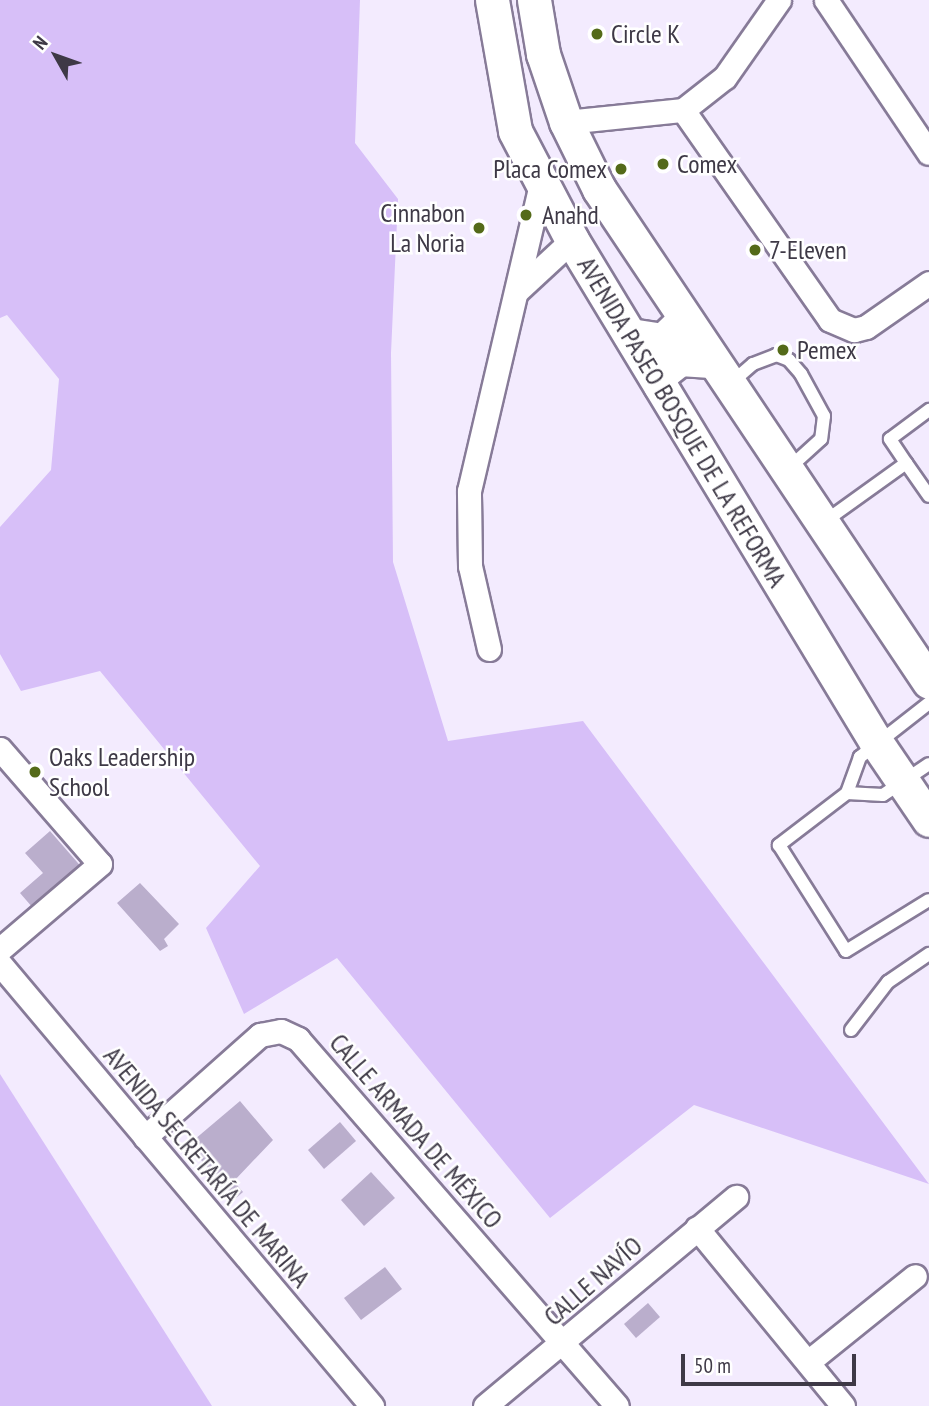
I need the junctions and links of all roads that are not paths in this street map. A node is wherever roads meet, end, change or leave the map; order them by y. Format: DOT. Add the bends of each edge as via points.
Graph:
graph roads {
  1 [pos="492,0"];
  2 [pos="534,0"];
  3 [pos="779,0"];
  4 [pos="825,0"];
  5 [pos="683,110"];
  6 [pos="566,122"];
  7 [pos="929,153"];
  8 [pos="542,180"];
  9 [pos="572,240"];
  10 [pos="929,283"];
  11 [pos="517,290"];
  12 [pos="684,320"];
  13 [pos="630,335"];
  14 [pos="720,373"];
  15 [pos="660,385"];
  16 [pos="929,410"];
  17 [pos="906,463"];
  18 [pos="786,472"];
  19 [pos="929,496"];
  20 [pos="821,524"];
  21 [pos="489,649"];
  22 [pos="929,682"];
  23 [pos="929,703"];
  24 [pos="876,742"];
  25 [pos="0,749"];
  26 [pos="916,773"];
  27 [pos="847,793"];
  28 [pos="929,820"];
  29 [pos="929,900"];
  30 [pos="0,949"];
  31 [pos="929,954"];
  32 [pos="0,964"];
  33 [pos="850,1030"];
  34 [pos="145,1137"];
  35 [pos="736,1197"];
  36 [pos="697,1228"];
  37 [pos="915,1276"];
  38 [pos="565,1343"];
  39 [pos="808,1362"];
  40 [pos="372,1406"];
  41 [pos="485,1406"];
  42 [pos="617,1406"];
  43 [pos="843,1406"];
  1 -- 8 [label="main road, AVENIDA PASEO BOSQUE DE LA REFORMA" via="515,131"];
  2 -- 6 [label="main road, AVENIDA PASEO BOSQUE DE LA REFORMA" via="543,54"];
  3 -- 5 [label="street" via="725,76"];
  4 -- 7 [label="street"];
  5 -- 6 [label="street"];
  5 -- 10 [label="street" via="830,320 842,328 866,327"];
  6 -- 12 [label="main road, AVENIDA PASEO BOSQUE DE LA REFORMA" via="598,189"];
  8 -- 9 [label="main road, AVENIDA PASEO BOSQUE DE LA REFORMA"];
  8 -- 11 [label="street"];
  9 -- 11 [label="street"];
  9 -- 13 [label="main road, AVENIDA PASEO BOSQUE DE LA REFORMA"];
  11 -- 21 [label="street" via="469,491 470,566"];
  12 -- 13 [label="main road" via="663,340"];
  12 -- 14 [label="main road, AVENIDA PASEO BOSQUE DE LA REFORMA"];
  13 -- 15 [label="main road, AVENIDA PASEO BOSQUE DE LA REFORMA"];
  14 -- 15 [label="main road" via="680,359 662,373"];
  14 -- 18 [label="main road, AVENIDA PASEO BOSQUE DE LA REFORMA"];
  14 -- 18 [label="lane" via="776,355 789,360 802,374 824,416 821,439"];
  15 -- 24 [label="main road, AVENIDA PASEO BOSQUE DE LA REFORMA"];
  16 -- 17 [label="lane" via="890,439"];
  17 -- 19 [label="lane"];
  17 -- 20 [label="lane"];
  18 -- 20 [label="main road, AVENIDA PASEO BOSQUE DE LA REFORMA"];
  20 -- 22 [label="main road, AVENIDA PASEO BOSQUE DE LA REFORMA"];
  23 -- 24 [label="lane"];
  24 -- 26 [label="main road, AVENIDA PASEO BOSQUE DE LA REFORMA"];
  24 -- 27 [label="lane" via="860,757"];
  25 -- 30 [label="street" via="100,864"];
  26 -- 27 [label="lane" via="883,795"];
  26 -- 28 [label="main road, AVENIDA PASEO BOSQUE DE LA REFORMA"];
  27 -- 29 [label="lane" via="779,845 846,951"];
  31 -- 33 [label="lane" via="888,982"];
  32 -- 34 [label="street, AVENIDA SECRETARÍA DE MARINA"];
  34 -- 38 [label="street, CALLE ARMADA DE MÉXICO" via="260,1035 281,1031 298,1039"];
  34 -- 40 [label="street, AVENIDA SECRETARÍA DE MARINA"];
  35 -- 36 [label="street, CALLE NAVÍO"];
  36 -- 38 [label="street, CALLE NAVÍO"];
  36 -- 39 [label="street"];
  37 -- 39 [label="street"];
  38 -- 41 [label="street, CALLE NAVÍO"];
  38 -- 42 [label="street, CALLE ARMADA DE MÉXICO"];
  39 -- 43 [label="street"];
}
